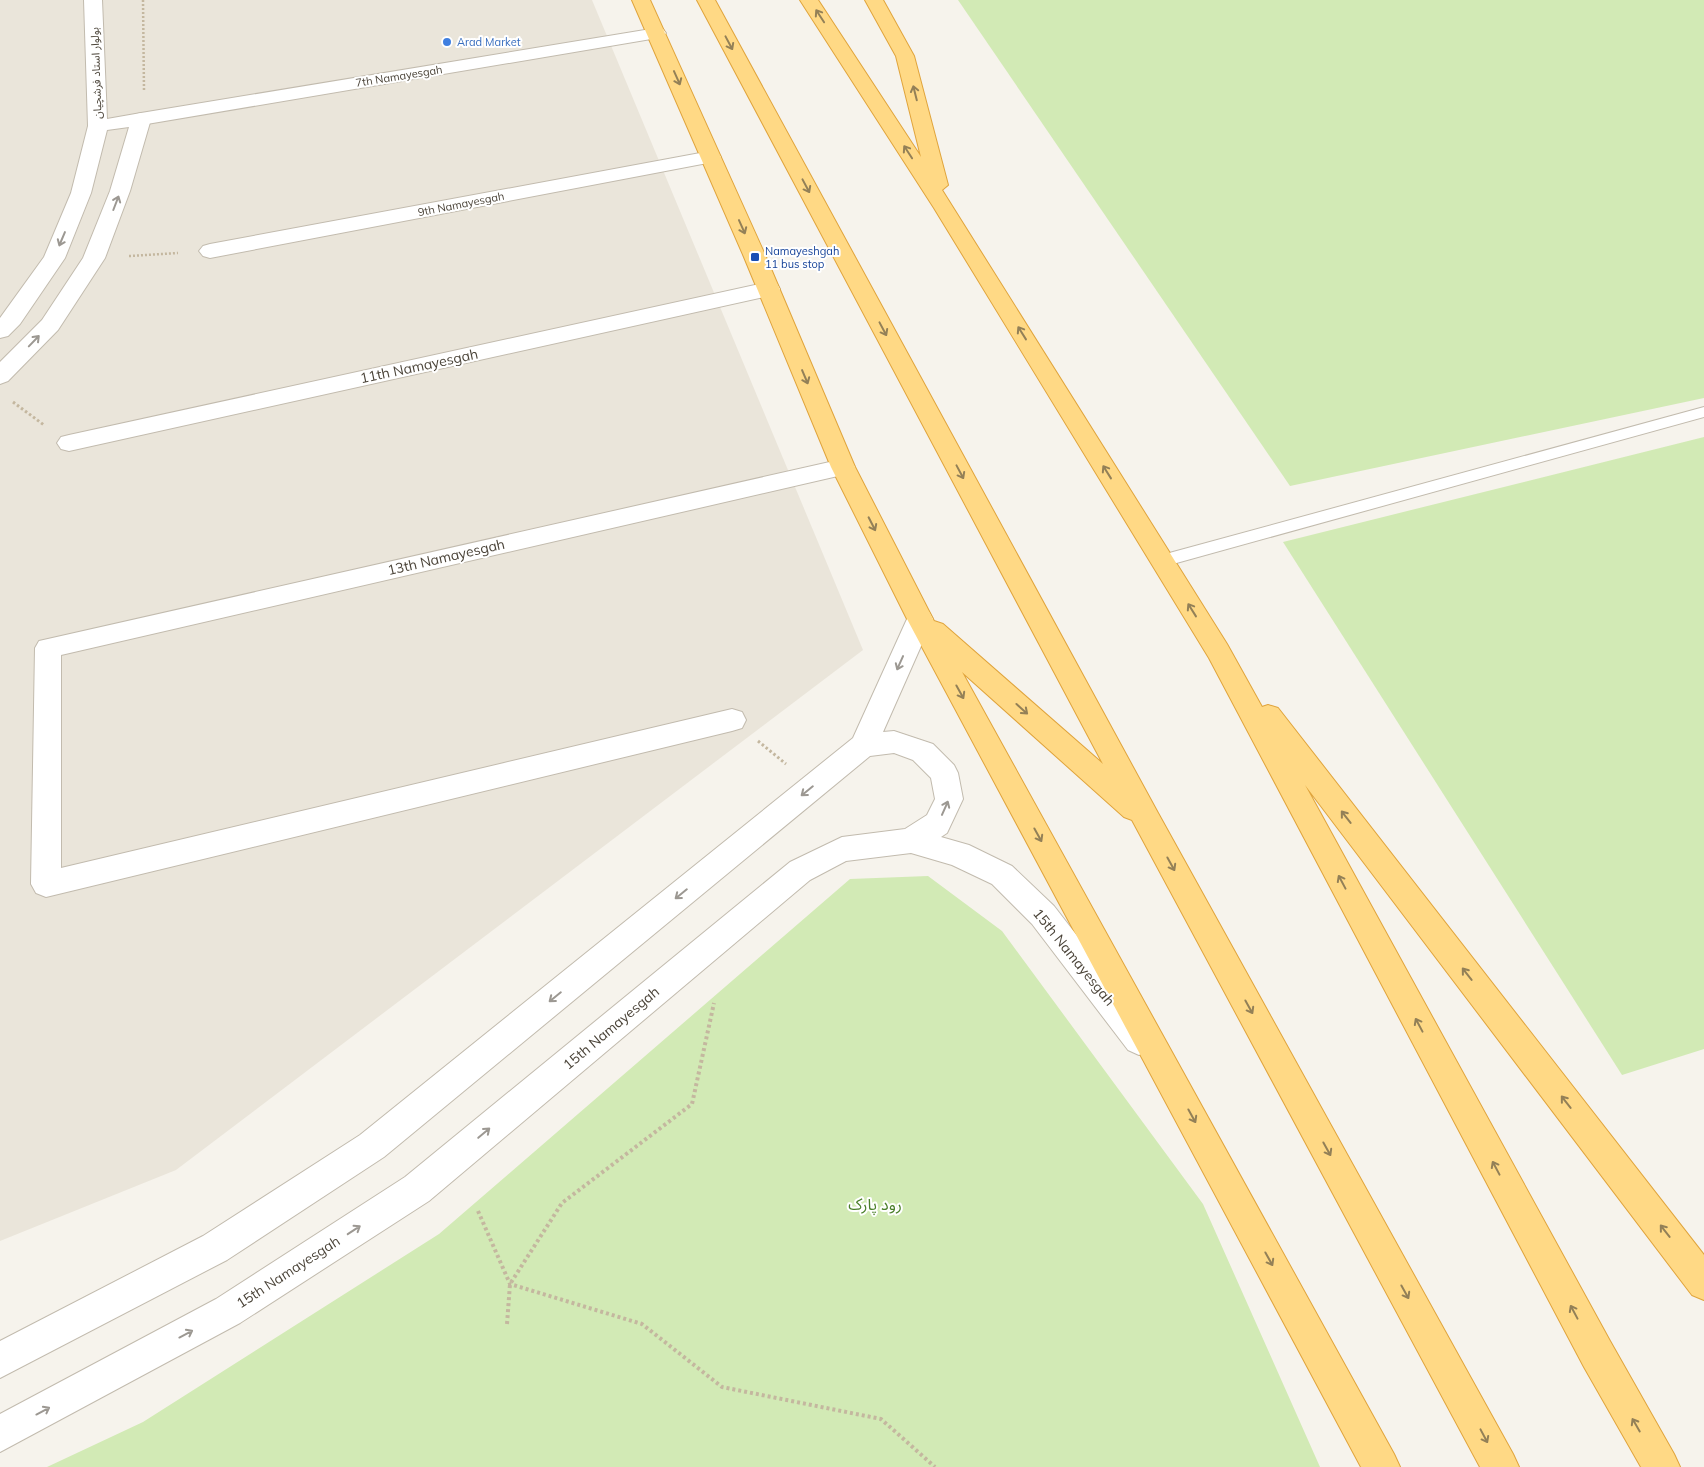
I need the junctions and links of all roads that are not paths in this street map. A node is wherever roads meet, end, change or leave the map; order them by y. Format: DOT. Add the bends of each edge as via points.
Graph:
graph roads {
  1 [pos="93,0"];
  2 [pos="641,0"];
  3 [pos="706,0"];
  4 [pos="809,0"];
  5 [pos="874,0"];
  6 [pos="657,33"];
  7 [pos="141,119"];
  8 [pos="98,126"];
  9 [pos="711,157"];
  10 [pos="944,208"];
  11 [pos="210,251"];
  12 [pos="769,289"];
  13 [pos="0,331"];
  14 [pos="0,376"];
  15 [pos="1704,412"];
  16 [pos="70,443"];
  17 [pos="843,467"];
  18 [pos="1162,561"];
  19 [pos="920,619"];
  20 [pos="1218,651"];
  21 [pos="732,720"];
  22 [pos="864,745"];
  23 [pos="1148,822"];
  24 [pos="911,841"];
  25 [pos="1176,1087"];
  26 [pos="1700,1276"];
  27 [pos="0,1360"];
  28 [pos="0,1434"];
  29 [pos="1375,1454"];
  30 [pos="1500,1467"];
  31 [pos="1660,1467"];
  1 -- 8 [label="street, بولوار استاد فرشچیان"];
  2 -- 6 [label="highway"];
  3 -- 23 [label="highway, one-way"];
  10 -- 4 [label="highway, one-way"];
  10 -- 5 [label="highway, one-way" via="905,56"];
  6 -- 7 [label="street, 7th Namayesgah"];
  6 -- 9 [label="highway, one-way"];
  7 -- 8 [label="street, 7th Namayesgah"];
  14 -- 7 [label="street, one-way" via="50,325 94,258 120,191"];
  8 -- 13 [label="street, بولوار استاد فرشچیان, one-way" via="81,193 54,258 12,319"];
  9 -- 11 [label="street, 9th Namayesgah"];
  9 -- 12 [label="highway, one-way"];
  18 -- 10 [label="highway, one-way"];
  12 -- 16 [label="street, 11th Namayesgah"];
  12 -- 17 [label="highway, one-way"];
  15 -- 18 [label="lane"];
  17 -- 19 [label="highway, one-way"];
  17 -- 21 [label="street, 13th Namayesgah" via="48,648 46,884"];
  20 -- 18 [label="highway, one-way"];
  19 -- 22 [label="street, one-way"];
  19 -- 23 [label="highway, one-way"];
  19 -- 25 [label="highway, one-way"];
  26 -- 20 [label="highway, one-way"];
  31 -- 20 [label="highway, one-way"];
  24 -- 22 [label="street, one-way" via="937,824 949,799 944,772 923,752 894,742"];
  22 -- 27 [label="street, one-way" via="372,1146 215,1248"];
  23 -- 30 [label="highway, one-way"];
  24 -- 25 [label="street, 15th Namayesgah" via="959,854 1002,876 1043,916"];
  28 -- 24 [label="street, 15th Namayesgah, one-way" via="228,1311 417,1189 800,871 842,849"];
  25 -- 29 [label="highway, one-way"];
}
